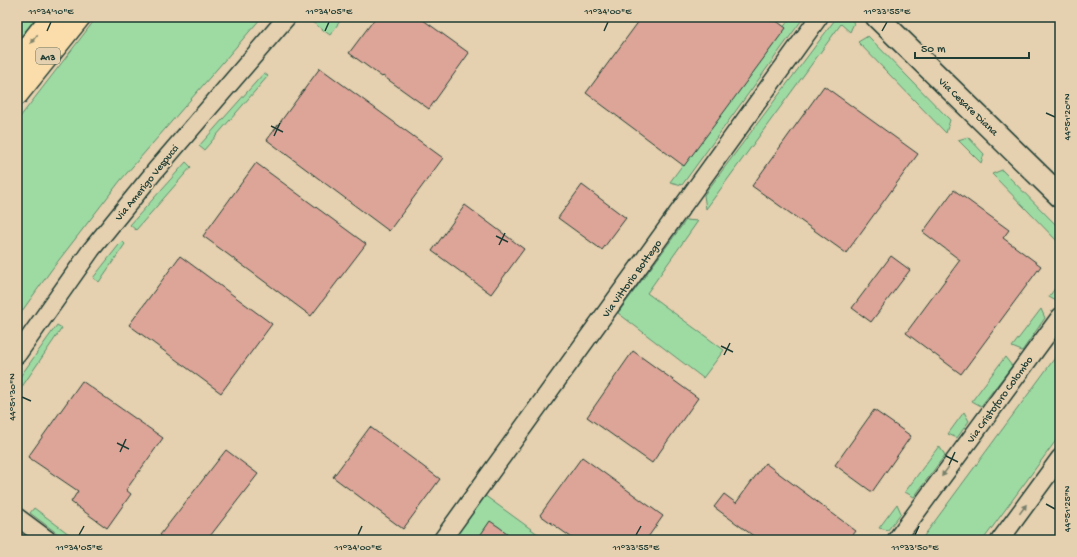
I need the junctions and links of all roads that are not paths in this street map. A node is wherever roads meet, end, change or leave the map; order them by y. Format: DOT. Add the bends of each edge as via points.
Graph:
graph roads {
  1 [pos="52,17"];
  2 [pos="79,17"];
  3 [pos="287,17"];
  4 [pos="819,17"];
  5 [pos="877,17"];
  6 [pos="17,61"];
  7 [pos="17,94"];
  8 [pos="1060,196"];
  9 [pos="1060,317"];
  10 [pos="17,355"];
  11 [pos="1060,458"];
  12 [pos="17,517"];
  13 [pos="48,540"];
  14 [pos="442,540"];
  15 [pos="896,540"];
  16 [pos="1000,540"];
  1 -- 6 [label="highway, A13, one-way"];
  2 -- 7 [label="highway, A13"];
  3 -- 10 [label="street, Via Amerigo Vespucci" via="155,170 91,250"];
  4 -- 14 [label="street, Via Vittorio Bottego"];
  5 -- 8 [label="main road, Via Cesare Diana"];
  9 -- 15 [label="street, Via Cristoforo Colombo, one-way"];
  16 -- 11 [label="street, one-way"];
  12 -- 13 [label="street"];
}
